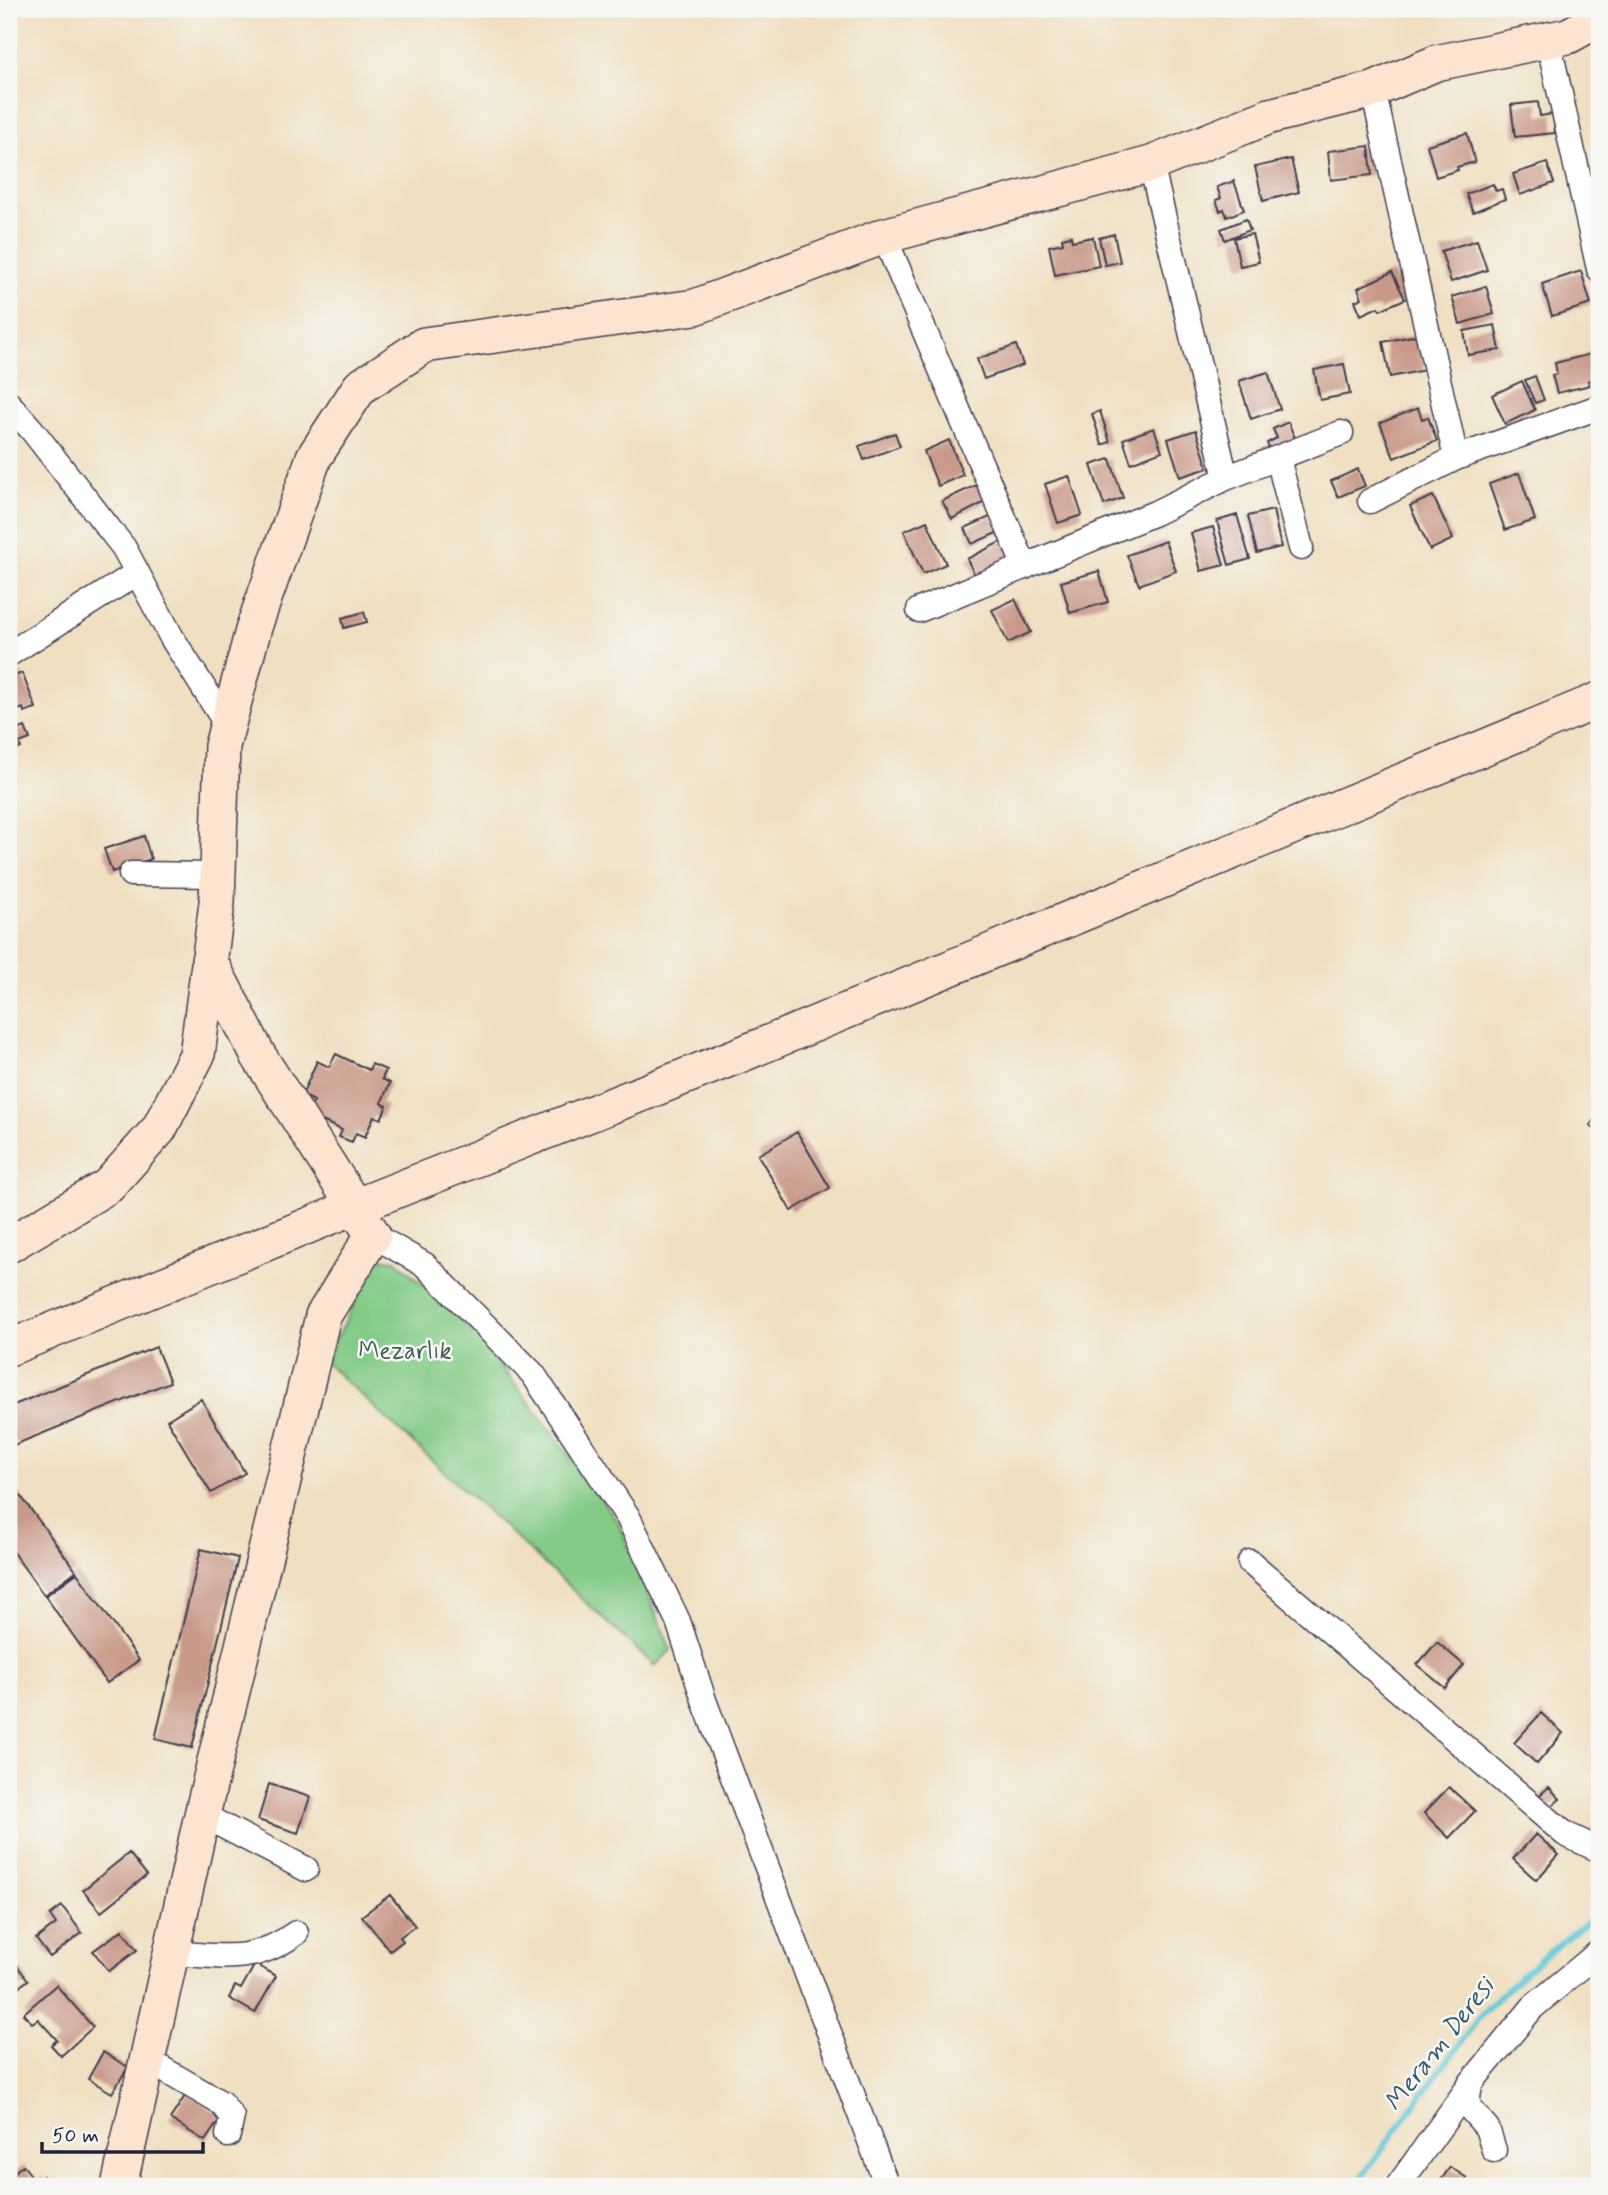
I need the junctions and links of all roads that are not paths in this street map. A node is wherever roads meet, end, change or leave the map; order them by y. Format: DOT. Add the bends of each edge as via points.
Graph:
graph roads {
  1 [pos="1599,19"];
  2 [pos="1548,40"];
  3 [pos="1373,90"];
  4 [pos="1151,164"];
  5 [pos="884,236"];
  6 [pos="1599,269"];
  7 [pos="9,404"];
  8 [pos="1599,407"];
  9 [pos="1341,433"];
  10 [pos="1278,458"];
  11 [pos="1456,458"];
  12 [pos="1226,478"];
  13 [pos="1370,501"];
  14 [pos="1301,548"];
  15 [pos="1025,567"];
  16 [pos="137,573"];
  17 [pos="919,610"];
  18 [pos="9,654"];
  19 [pos="1599,700"];
  20 [pos="227,725"];
  21 [pos="131,874"];
  22 [pos="218,876"];
  23 [pos="209,960"];
  24 [pos="363,1221"];
  25 [pos="9,1245"];
  26 [pos="9,1348"];
  27 [pos="1250,1562"];
  28 [pos="202,1815"];
  29 [pos="1599,1844"];
  30 [pos="306,1870"];
  31 [pos="296,1933"];
  32 [pos="1599,1952"];
  33 [pos="171,1953"];
  34 [pos="147,2060"];
  35 [pos="1470,2084"];
  36 [pos="228,2135"];
  37 [pos="1494,2150"];
  38 [pos="119,2186"];
  39 [pos="887,2186"];
  40 [pos="1398,2186"];
  1 -- 2 [label="street" via="1567,36"];
  2 -- 3 [label="street" via="1436,63"];
  2 -- 6 [label="street"];
  3 -- 4 [label="street" via="1270,116"];
  3 -- 11 [label="street"];
  4 -- 5 [label="street"];
  4 -- 12 [label="street"];
  5 -- 15 [label="street"];
  5 -- 20 [label="street" via="695,307 424,345 360,387 314,457 254,627"];
  7 -- 16 [label="street" via="124,548"];
  8 -- 11 [label="street"];
  9 -- 10 [label="street"];
  10 -- 12 [label="street"];
  10 -- 14 [label="street"];
  11 -- 13 [label="street"];
  12 -- 15 [label="street"];
  15 -- 17 [label="street"];
  16 -- 18 [label="street"];
  16 -- 20 [label="street"];
  19 -- 24 [label="street" via="755,1049"];
  20 -- 22 [label="street" via="222,746"];
  21 -- 22 [label="street"];
  22 -- 23 [label="street"];
  23 -- 24 [label="street" via="258,1055"];
  23 -- 25 [label="street" via="197,1055 159,1129 108,1186"];
  24 -- 26 [label="street"];
  24 -- 28 [label="street" via="323,1316"];
  24 -- 39 [label="street" via="425,1265 533,1374 628,1517 678,1621"];
  27 -- 29 [label="street" via="1564,1834 1593,1847"];
  28 -- 30 [label="street"];
  28 -- 33 [label="street"];
  31 -- 33 [label="street" via="276,1948 245,1957"];
  32 -- 35 [label="street" via="1534,2007"];
  33 -- 34 [label="street"];
  34 -- 36 [label="street" via="221,2103 232,2117"];
  34 -- 38 [label="street"];
  35 -- 37 [label="street" via="1467,2105 1487,2128"];
  35 -- 40 [label="street"];
}
